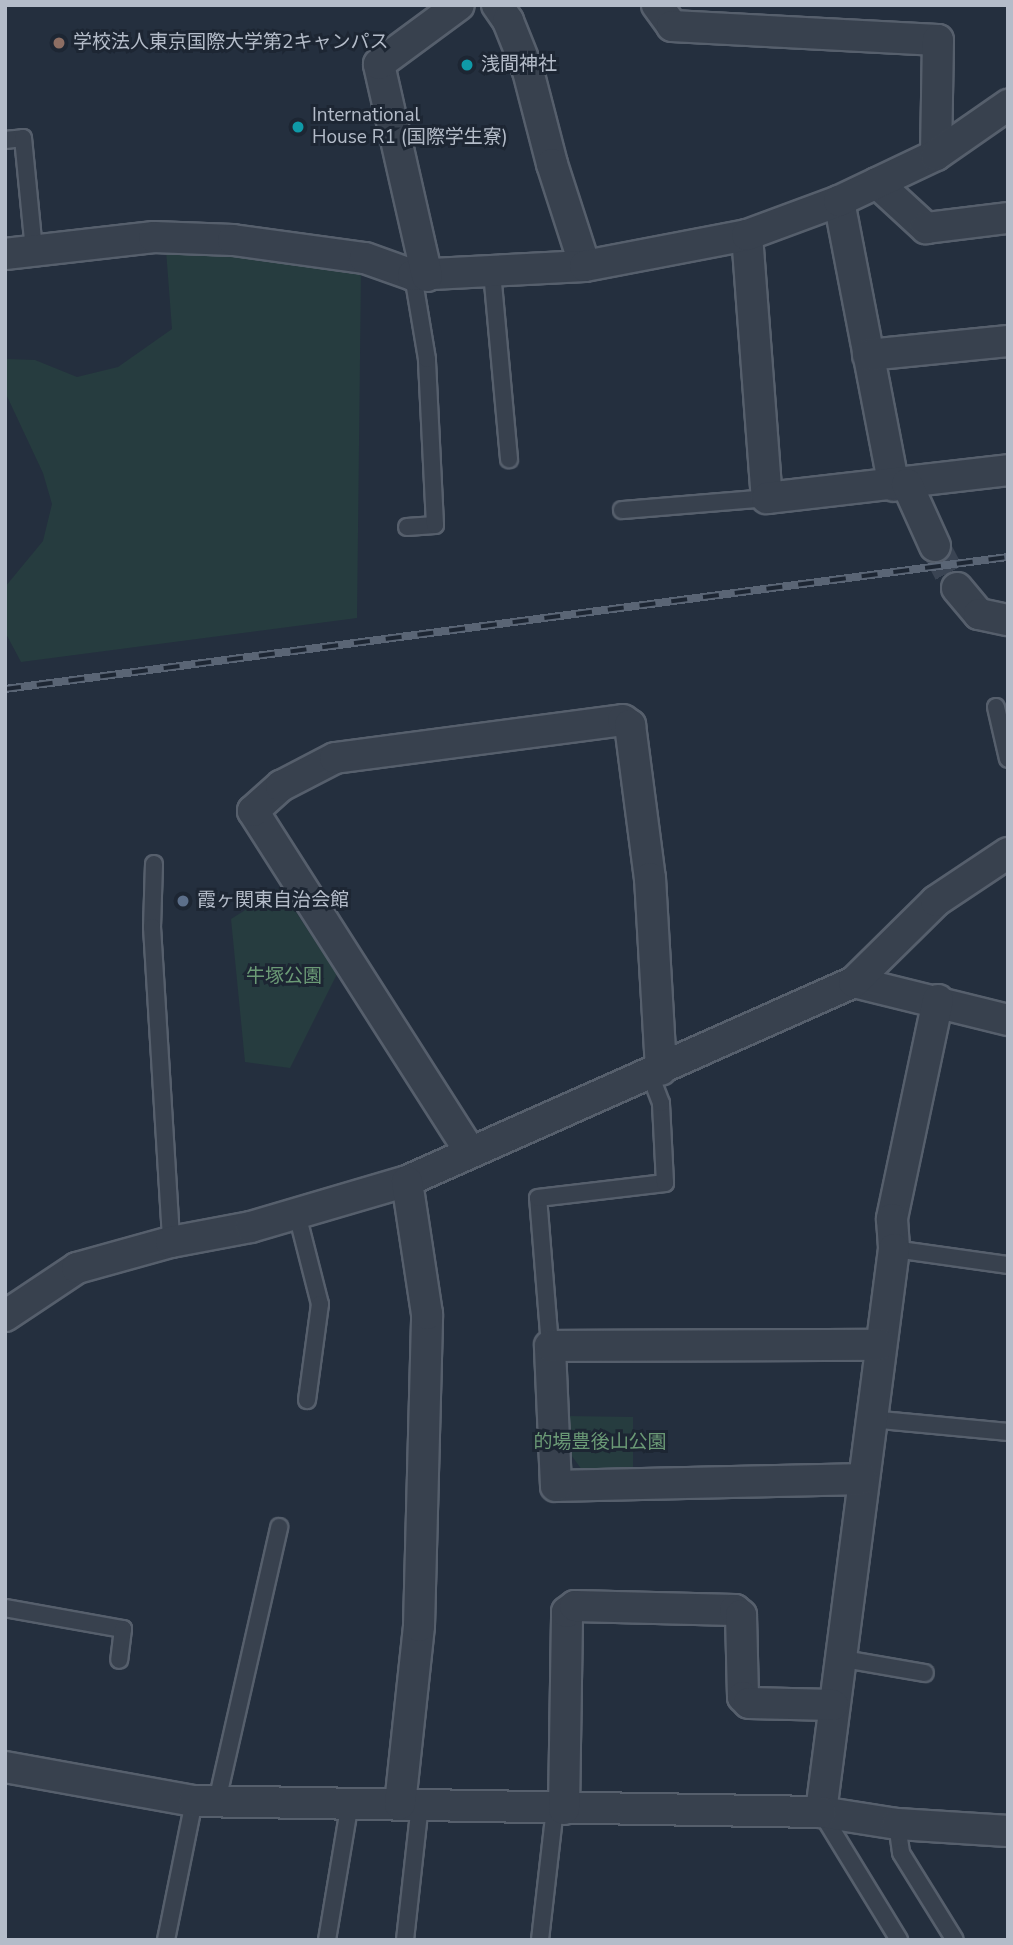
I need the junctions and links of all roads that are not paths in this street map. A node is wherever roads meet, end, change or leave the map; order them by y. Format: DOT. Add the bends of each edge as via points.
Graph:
graph roads {
  1 [pos="459,5"];
  2 [pos="497,5"];
  3 [pos="657,5"];
  4 [pos="1008,106"];
  5 [pos="5,140"];
  6 [pos="936,155"];
  7 [pos="877,183"];
  8 [pos="839,201"];
  9 [pos="1008,218"];
  10 [pos="747,235"];
  11 [pos="20,252"];
  12 [pos="585,265"];
  13 [pos="492,272"];
  14 [pos="420,275"];
  15 [pos="1008,341"];
  16 [pos="868,355"];
  17 [pos="509,459"];
  18 [pos="1008,470"];
  19 [pos="901,485"];
  20 [pos="767,498"];
  21 [pos="622,510"];
  22 [pos="407,527"];
  23 [pos="935,546"];
  24 [pos="957,588"];
  25 [pos="1008,620"];
  26 [pos="996,707"];
  27 [pos="1008,760"];
  28 [pos="154,864"];
  29 [pos="1000,865"];
  30 [pos="854,982"];
  31 [pos="938,1000"];
  32 [pos="1008,1020"];
  33 [pos="655,1072"];
  34 [pos="469,1150"];
  35 [pos="407,1181"];
  36 [pos="297,1214"];
  37 [pos="171,1242"];
  38 [pos="894,1248"];
  39 [pos="1008,1265"];
  40 [pos="5,1316"];
  41 [pos="880,1345"];
  42 [pos="550,1346"];
  43 [pos="307,1400"];
  44 [pos="870,1419"];
  45 [pos="1008,1432"];
  46 [pos="862,1479"];
  47 [pos="279,1527"];
  48 [pos="5,1608"];
  49 [pos="838,1658"];
  50 [pos="119,1660"];
  51 [pos="925,1673"];
  52 [pos="833,1705"];
  53 [pos="5,1767"];
  54 [pos="205,1801"];
  55 [pos="350,1803"];
  56 [pos="410,1805"];
  57 [pos="560,1809"];
  58 [pos="821,1812"];
  59 [pos="897,1824"];
  60 [pos="1008,1831"];
  61 [pos="166,1940"];
  62 [pos="327,1940"];
  63 [pos="405,1940"];
  64 [pos="540,1940"];
  65 [pos="900,1940"];
  66 [pos="955,1940"];
  1 -- 14 [label="street" via="379,64"];
  2 -- 12 [label="street" via="524,59"];
  3 -- 6 [label="street" via="672,26 938,40"];
  4 -- 6 [label="street"];
  5 -- 11 [label="lane" via="23,138"];
  6 -- 7 [label="street"];
  7 -- 8 [label="street"];
  7 -- 9 [label="street" via="926,228"];
  8 -- 10 [label="street"];
  8 -- 16 [label="street"];
  10 -- 12 [label="street"];
  10 -- 20 [label="street"];
  11 -- 14 [label="street" via="155,237 233,240 365,258"];
  12 -- 13 [label="street"];
  13 -- 14 [label="street"];
  13 -- 17 [label="lane"];
  14 -- 22 [label="lane" via="435,525"];
  15 -- 16 [label="street"];
  16 -- 19 [label="street"];
  18 -- 19 [label="street"];
  19 -- 20 [label="street"];
  19 -- 23 [label="street"];
  20 -- 21 [label="lane"];
  24 -- 25 [label="street" via="979,614"];
  26 -- 27 [label="lane"];
  28 -- 37 [label="lane" via="152,926"];
  29 -- 30 [label="street" via="936,901"];
  30 -- 31 [label="street"];
  30 -- 33 [label="street"];
  31 -- 32 [label="street"];
  31 -- 38 [label="street" via="892,1219"];
  33 -- 34 [label="street"];
  33 -- 34 [label="street" via="650,878 630,725 624,720 335,758 281,786 253,811"];
  33 -- 42 [label="lane" via="665,1183 538,1198"];
  34 -- 35 [label="street"];
  35 -- 36 [label="street"];
  35 -- 56 [label="street" via="427,1314"];
  36 -- 37 [label="street"];
  36 -- 43 [label="lane" via="320,1304"];
  37 -- 40 [label="street" via="77,1268"];
  38 -- 39 [label="lane"];
  38 -- 41 [label="street"];
  41 -- 42 [label="street"];
  41 -- 44 [label="street"];
  42 -- 46 [label="street" via="556,1486"];
  44 -- 45 [label="lane"];
  44 -- 46 [label="street"];
  46 -- 49 [label="street"];
  47 -- 54 [label="lane"];
  48 -- 50 [label="lane" via="124,1629"];
  49 -- 51 [label="lane"];
  49 -- 52 [label="street"];
  52 -- 57 [label="street" via="749,1703 743,1697 741,1615 735,1610 575,1606 567,1612"];
  52 -- 58 [label="street"];
  53 -- 54 [label="street"];
  54 -- 55 [label="street"];
  54 -- 61 [label="lane"];
  55 -- 56 [label="street"];
  55 -- 62 [label="lane"];
  56 -- 57 [label="street"];
  56 -- 63 [label="lane"];
  57 -- 58 [label="street"];
  57 -- 64 [label="lane"];
  58 -- 59 [label="street"];
  58 -- 65 [label="lane"];
  59 -- 60 [label="street"];
  59 -- 66 [label="lane" via="901,1853"];
}
